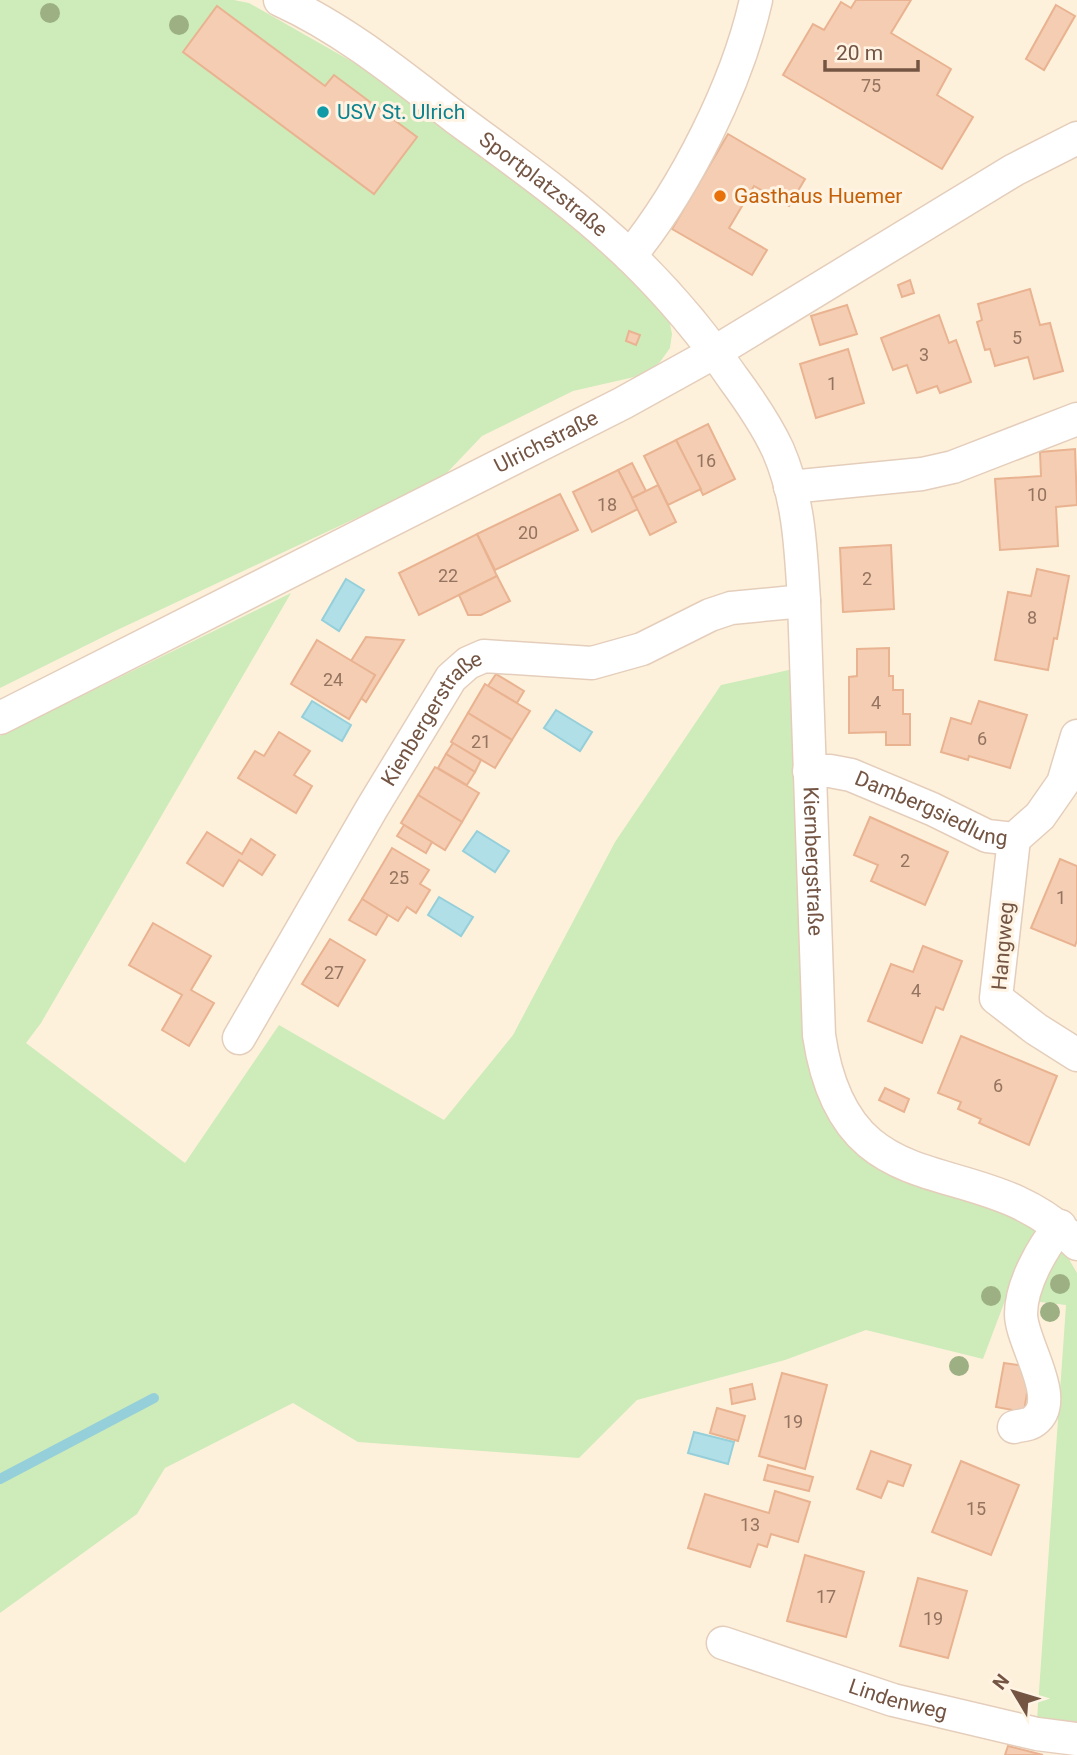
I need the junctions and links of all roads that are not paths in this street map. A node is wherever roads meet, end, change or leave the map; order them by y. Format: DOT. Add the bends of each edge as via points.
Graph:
graph roads {
  1 [pos="280,0"];
  2 [pos="756,0"];
  3 [pos="1077,138"];
  4 [pos="630,256"];
  5 [pos="715,352"];
  6 [pos="1077,419"];
  7 [pos="790,487"];
  8 [pos="804,601"];
  9 [pos="0,718"];
  10 [pos="1077,736"];
  11 [pos="810,771"];
  12 [pos="1014,839"];
  13 [pos="239,1038"];
  14 [pos="1077,1055"];
  15 [pos="1068,1235"];
  16 [pos="1014,1427"];
  17 [pos="723,1643"];
  18 [pos="1077,1739"];
  1 -- 4 [label="street, Sportplatzstraße" via="316,16 406,79 554,191"];
  2 -- 4 [label="street" via="721,102 677,186"];
  3 -- 5 [label="street, Ulrichstraße" via="1014,170"];
  4 -- 5 [label="street, Sportplatzstraße"];
  5 -- 7 [label="street, Kiernbergstraße" via="761,418"];
  5 -- 9 [label="street, Ulrichstraße"];
  6 -- 7 [label="street" via="953,467"];
  7 -- 8 [label="street, Kiernbergstraße" via="799,530"];
  8 -- 11 [label="street, Kiernbergstraße"];
  8 -- 13 [label="street, Kienbergerstraße" via="732,608 642,649 592,663 484,656 468,663 451,678"];
  10 -- 12 [label="street, Dambergsiedlung" via="1063,783 1040,816"];
  11 -- 12 [label="street, Dambergsiedlung" via="851,775 987,836"];
  11 -- 15 [label="street, Kiernbergstraße" via="819,1035 834,1096 848,1121 890,1158 1011,1199"];
  12 -- 14 [label="street, Hangweg" via="996,998"];
  15 -- 16 [label="street" via="1038,1259 1028,1283 1021,1313 1045,1401 1034,1422"];
  17 -- 18 [label="street, Lindenweg" via="893,1700"];
}
